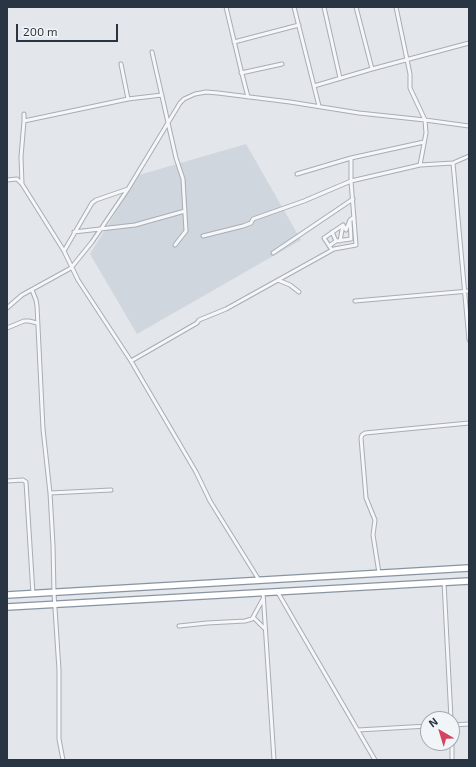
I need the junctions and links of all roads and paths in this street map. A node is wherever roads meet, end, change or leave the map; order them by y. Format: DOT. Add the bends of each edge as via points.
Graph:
graph roads {
  1 [pos="226,7"];
  2 [pos="294,7"];
  3 [pos="324,7"];
  4 [pos="356,7"];
  5 [pos="396,7"];
  6 [pos="299,25"];
  7 [pos="234,42"];
  8 [pos="469,43"];
  9 [pos="152,52"];
  10 [pos="407,59"];
  11 [pos="121,64"];
  12 [pos="282,64"];
  13 [pos="372,69"];
  14 [pos="242,73"];
  15 [pos="340,78"];
  16 [pos="314,86"];
  17 [pos="162,95"];
  18 [pos="248,97"];
  19 [pos="128,99"];
  20 [pos="319,106"];
  21 [pos="24,114"];
  22 [pos="425,120"];
  23 [pos="24,121"];
  24 [pos="168,122"];
  25 [pos="469,126"];
  26 [pos="424,142"];
  27 [pos="469,156"];
  28 [pos="351,158"];
  29 [pos="453,164"];
  30 [pos="420,165"];
  31 [pos="298,174"];
  32 [pos="7,180"];
  33 [pos="351,181"];
  34 [pos="22,184"];
  35 [pos="128,189"];
  36 [pos="353,199"];
  37 [pos="185,211"];
  38 [pos="354,217"];
  39 [pos="350,220"];
  40 [pos="343,225"];
  41 [pos="102,228"];
  42 [pos="74,232"];
  43 [pos="332,232"];
  44 [pos="203,236"];
  45 [pos="338,241"];
  46 [pos="175,245"];
  47 [pos="329,246"];
  48 [pos="332,250"];
  49 [pos="64,251"];
  50 [pos="273,253"];
  51 [pos="71,268"];
  52 [pos="278,280"];
  53 [pos="32,290"];
  54 [pos="467,291"];
  55 [pos="299,292"];
  56 [pos="355,301"];
  57 [pos="7,308"];
  58 [pos="37,323"];
  59 [pos="7,328"];
  60 [pos="469,340"];
  61 [pos="131,361"];
  62 [pos="469,423"];
  63 [pos="7,481"];
  64 [pos="111,490"];
  65 [pos="50,493"];
  66 [pos="469,568"];
  67 [pos="379,573"];
  68 [pos="259,580"];
  69 [pos="469,581"];
  70 [pos="444,582"];
  71 [pos="277,591"];
  72 [pos="54,592"];
  73 [pos="263,592"];
  74 [pos="33,594"];
  75 [pos="7,595"];
  76 [pos="263,599"];
  77 [pos="55,604"];
  78 [pos="7,607"];
  79 [pos="254,618"];
  80 [pos="179,626"];
  81 [pos="265,628"];
  82 [pos="451,711"];
  83 [pos="420,726"];
  84 [pos="358,730"];
  85 [pos="63,760"];
  86 [pos="274,760"];
  87 [pos="375,760"];
  1 -- 7 [label="street"];
  2 -- 6 [label="street"];
  3 -- 15 [label="street"];
  4 -- 13 [label="street"];
  5 -- 10 [label="street"];
  6 -- 7 [label="street"];
  6 -- 16 [label="street"];
  7 -- 14 [label="street"];
  8 -- 10 [label="street"];
  9 -- 17 [label="street"];
  10 -- 13 [label="street"];
  10 -- 22 [label="street" via="411,94"];
  11 -- 19 [label="street"];
  12 -- 14 [label="street"];
  13 -- 15 [label="street"];
  14 -- 18 [label="street"];
  15 -- 16 [label="street"];
  16 -- 20 [label="street"];
  17 -- 19 [label="street"];
  17 -- 24 [label="street"];
  18 -- 20 [label="street"];
  18 -- 24 [label="street" via="206,92 195,94 180,103"];
  19 -- 23 [label="street"];
  20 -- 22 [label="street"];
  21 -- 23 [label="street"];
  22 -- 25 [label="street"];
  22 -- 26 [label="street"];
  23 -- 34 [label="street"];
  24 -- 35 [label="street"];
  24 -- 37 [label="street" via="183,179"];
  26 -- 28 [label="street"];
  26 -- 30 [label="street"];
  27 -- 29 [label="street"];
  28 -- 31 [label="street"];
  28 -- 33 [label="street"];
  29 -- 30 [label="street"];
  29 -- 54 [label="street"];
  30 -- 33 [label="street"];
  32 -- 34 [label="street" via="16,179"];
  33 -- 36 [label="street"];
  33 -- 44 [label="street" via="253,219 244,226"];
  34 -- 49 [label="street"];
  35 -- 41 [label="street"];
  35 -- 42 [label="street" via="92,203"];
  36 -- 38 [label="street"];
  36 -- 50 [label="street"];
  37 -- 41 [label="street" via="135,225"];
  37 -- 46 [label="street" via="186,231"];
  38 -- 39 [label="street"];
  38 -- 48 [label="street" via="356,245"];
  39 -- 40 [label="street" via="346,230"];
  39 -- 45 [label="street" via="350,239"];
  40 -- 43 [label="street"];
  40 -- 45 [label="street"];
  41 -- 42 [label="street"];
  41 -- 51 [label="street"];
  42 -- 49 [label="street"];
  43 -- 45 [label="street"];
  43 -- 47 [label="street" via="324,238"];
  45 -- 47 [label="street"];
  47 -- 48 [label="street"];
  48 -- 52 [label="street"];
  49 -- 51 [label="street"];
  51 -- 53 [label="street"];
  51 -- 61 [label="street"];
  52 -- 55 [label="street"];
  52 -- 61 [label="street" via="226,309 198,320 197,323"];
  53 -- 57 [label="street"];
  53 -- 58 [label="street" via="36,300"];
  54 -- 56 [label="street"];
  54 -- 60 [label="street"];
  58 -- 59 [label="street" via="29,321"];
  58 -- 65 [label="street" via="43,429"];
  61 -- 68 [label="street" via="196,472 210,501"];
  62 -- 67 [label="street" via="362,435 366,498 375,520 373,535"];
  63 -- 74 [label="street" via="26,482"];
  64 -- 65 [label="street"];
  65 -- 72 [label="street"];
  66 -- 67 [label="highway"];
  67 -- 68 [label="highway"];
  68 -- 72 [label="highway"];
  69 -- 70 [label="highway"];
  70 -- 71 [label="highway"];
  70 -- 82 [label="street"];
  71 -- 73 [label="highway"];
  71 -- 84 [label="street"];
  72 -- 74 [label="highway"];
  72 -- 77 [label="street"];
  73 -- 76 [label="street"];
  73 -- 77 [label="highway"];
  74 -- 75 [label="highway"];
  76 -- 79 [label="street"];
  76 -- 81 [label="street"];
  77 -- 78 [label="highway"];
  77 -- 85 [label="street" via="59,739"];
  79 -- 80 [label="street" via="245,621"];
  79 -- 81 [label="street"];
  81 -- 86 [label="street"];
  83 -- 84 [label="street"];
  84 -- 87 [label="street"];
}
